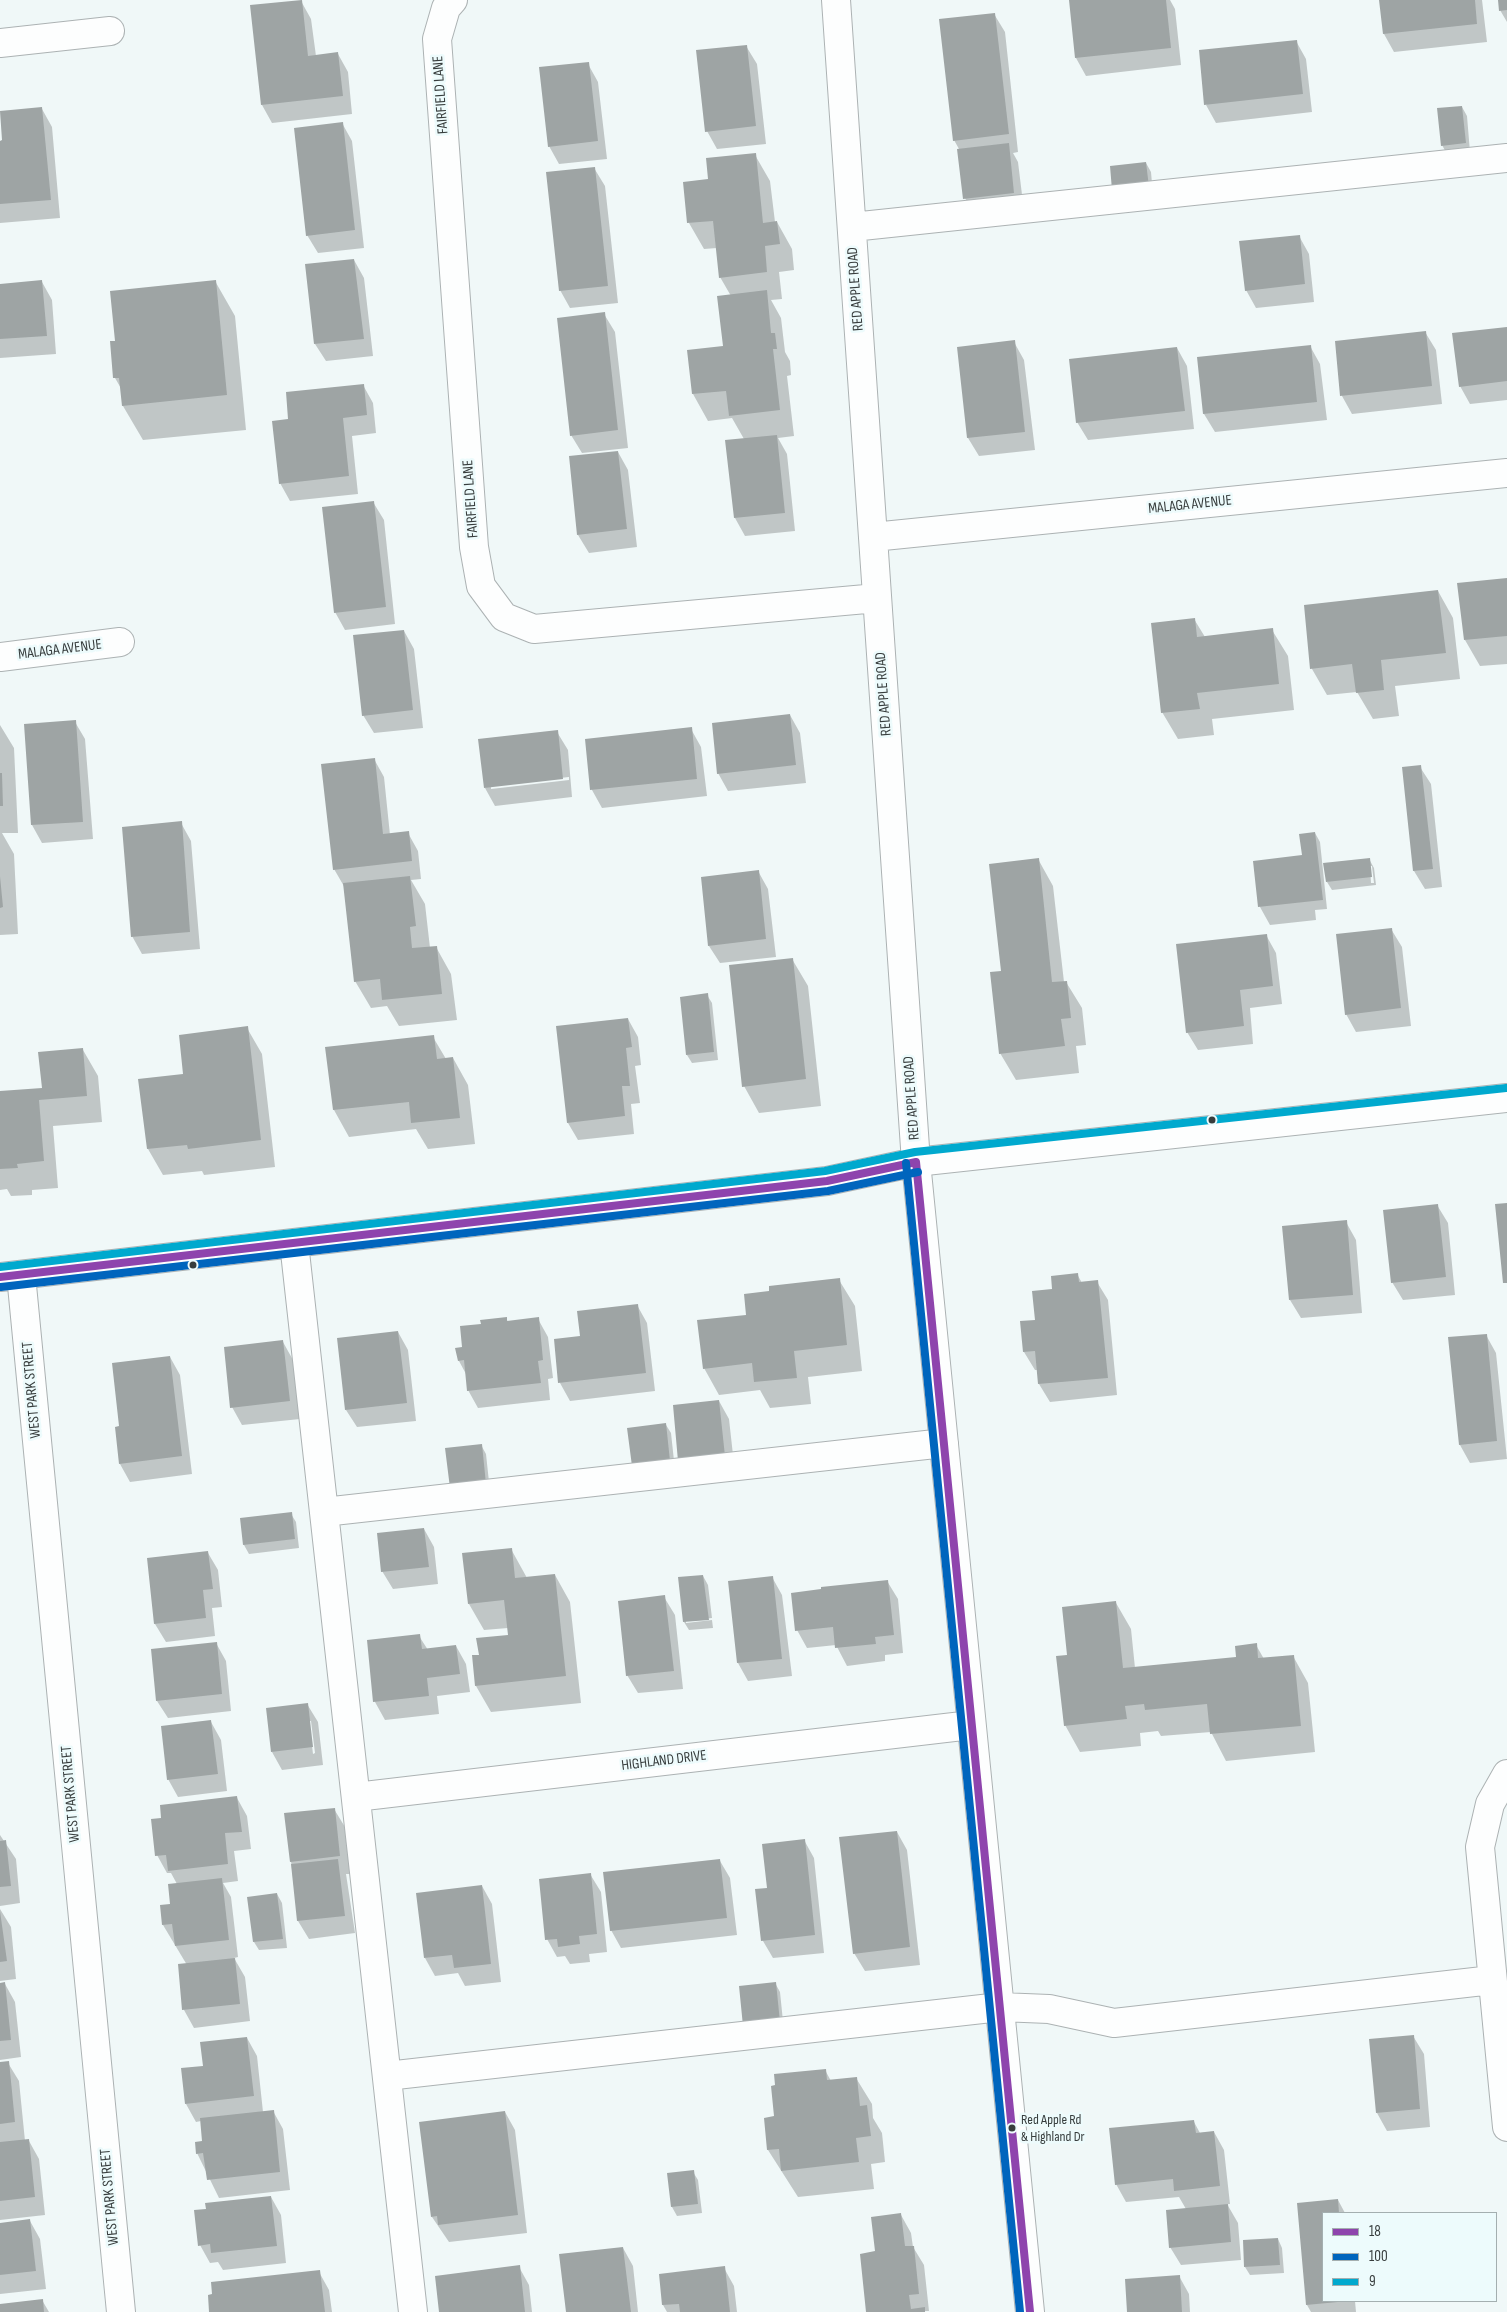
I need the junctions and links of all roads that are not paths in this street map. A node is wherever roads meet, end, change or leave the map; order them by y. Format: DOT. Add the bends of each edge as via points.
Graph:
graph roads {
  1 [pos="453,0"];
  2 [pos="836,0"];
  3 [pos="110,31"];
  4 [pos="0,43"];
  5 [pos="1507,158"];
  6 [pos="852,227"];
  7 [pos="1507,473"];
  8 [pos="873,537"];
  9 [pos="877,598"];
  10 [pos="120,642"];
  11 [pos="0,657"];
  12 [pos="1507,1098"];
  13 [pos="916,1162"];
  14 [pos="294,1243"];
  15 [pos="11,1276"];
  16 [pos="944,1443"];
  17 [pos="324,1512"];
  18 [pos="971,1725"];
  19 [pos="1507,1774"];
  20 [pos="356,1797"];
  21 [pos="1492,1980"];
  22 [pos="1000,2007"];
  23 [pos="387,2076"];
  24 [pos="1507,2127"];
  25 [pos="121,2312"];
  26 [pos="413,2312"];
  27 [pos="1030,2312"];
  1 -- 9 [label="street, FAIRFIELD LANE" via="446,8 437,39 474,547 481,586 504,617 534,629"];
  2 -- 6 [label="street, RED APPLE ROAD"];
  3 -- 4 [label="street"];
  5 -- 6 [label="street"];
  6 -- 8 [label="street, RED APPLE ROAD"];
  7 -- 8 [label="street, MALAGA AVENUE"];
  8 -- 9 [label="street, RED APPLE ROAD"];
  9 -- 13 [label="street, RED APPLE ROAD"];
  10 -- 11 [label="street, MALAGA AVENUE"];
  12 -- 13 [label="street"];
  13 -- 14 [label="street" via="827,1181"];
  13 -- 16 [label="street, RED APPLE ROAD"];
  14 -- 15 [label="street"];
  14 -- 17 [label="street"];
  15 -- 25 [label="street, WEST PARK STREET"];
  16 -- 17 [label="street"];
  16 -- 18 [label="street, RED APPLE ROAD"];
  17 -- 20 [label="street"];
  18 -- 20 [label="street, HIGHLAND DRIVE"];
  18 -- 22 [label="street, RED APPLE ROAD"];
  19 -- 21 [label="street" via="1490,1804 1480,1847"];
  20 -- 23 [label="street"];
  21 -- 22 [label="street" via="1114,2023 1049,2009"];
  21 -- 24 [label="street"];
  22 -- 23 [label="street"];
  22 -- 27 [label="street, RED APPLE ROAD"];
  23 -- 26 [label="street"];
}
